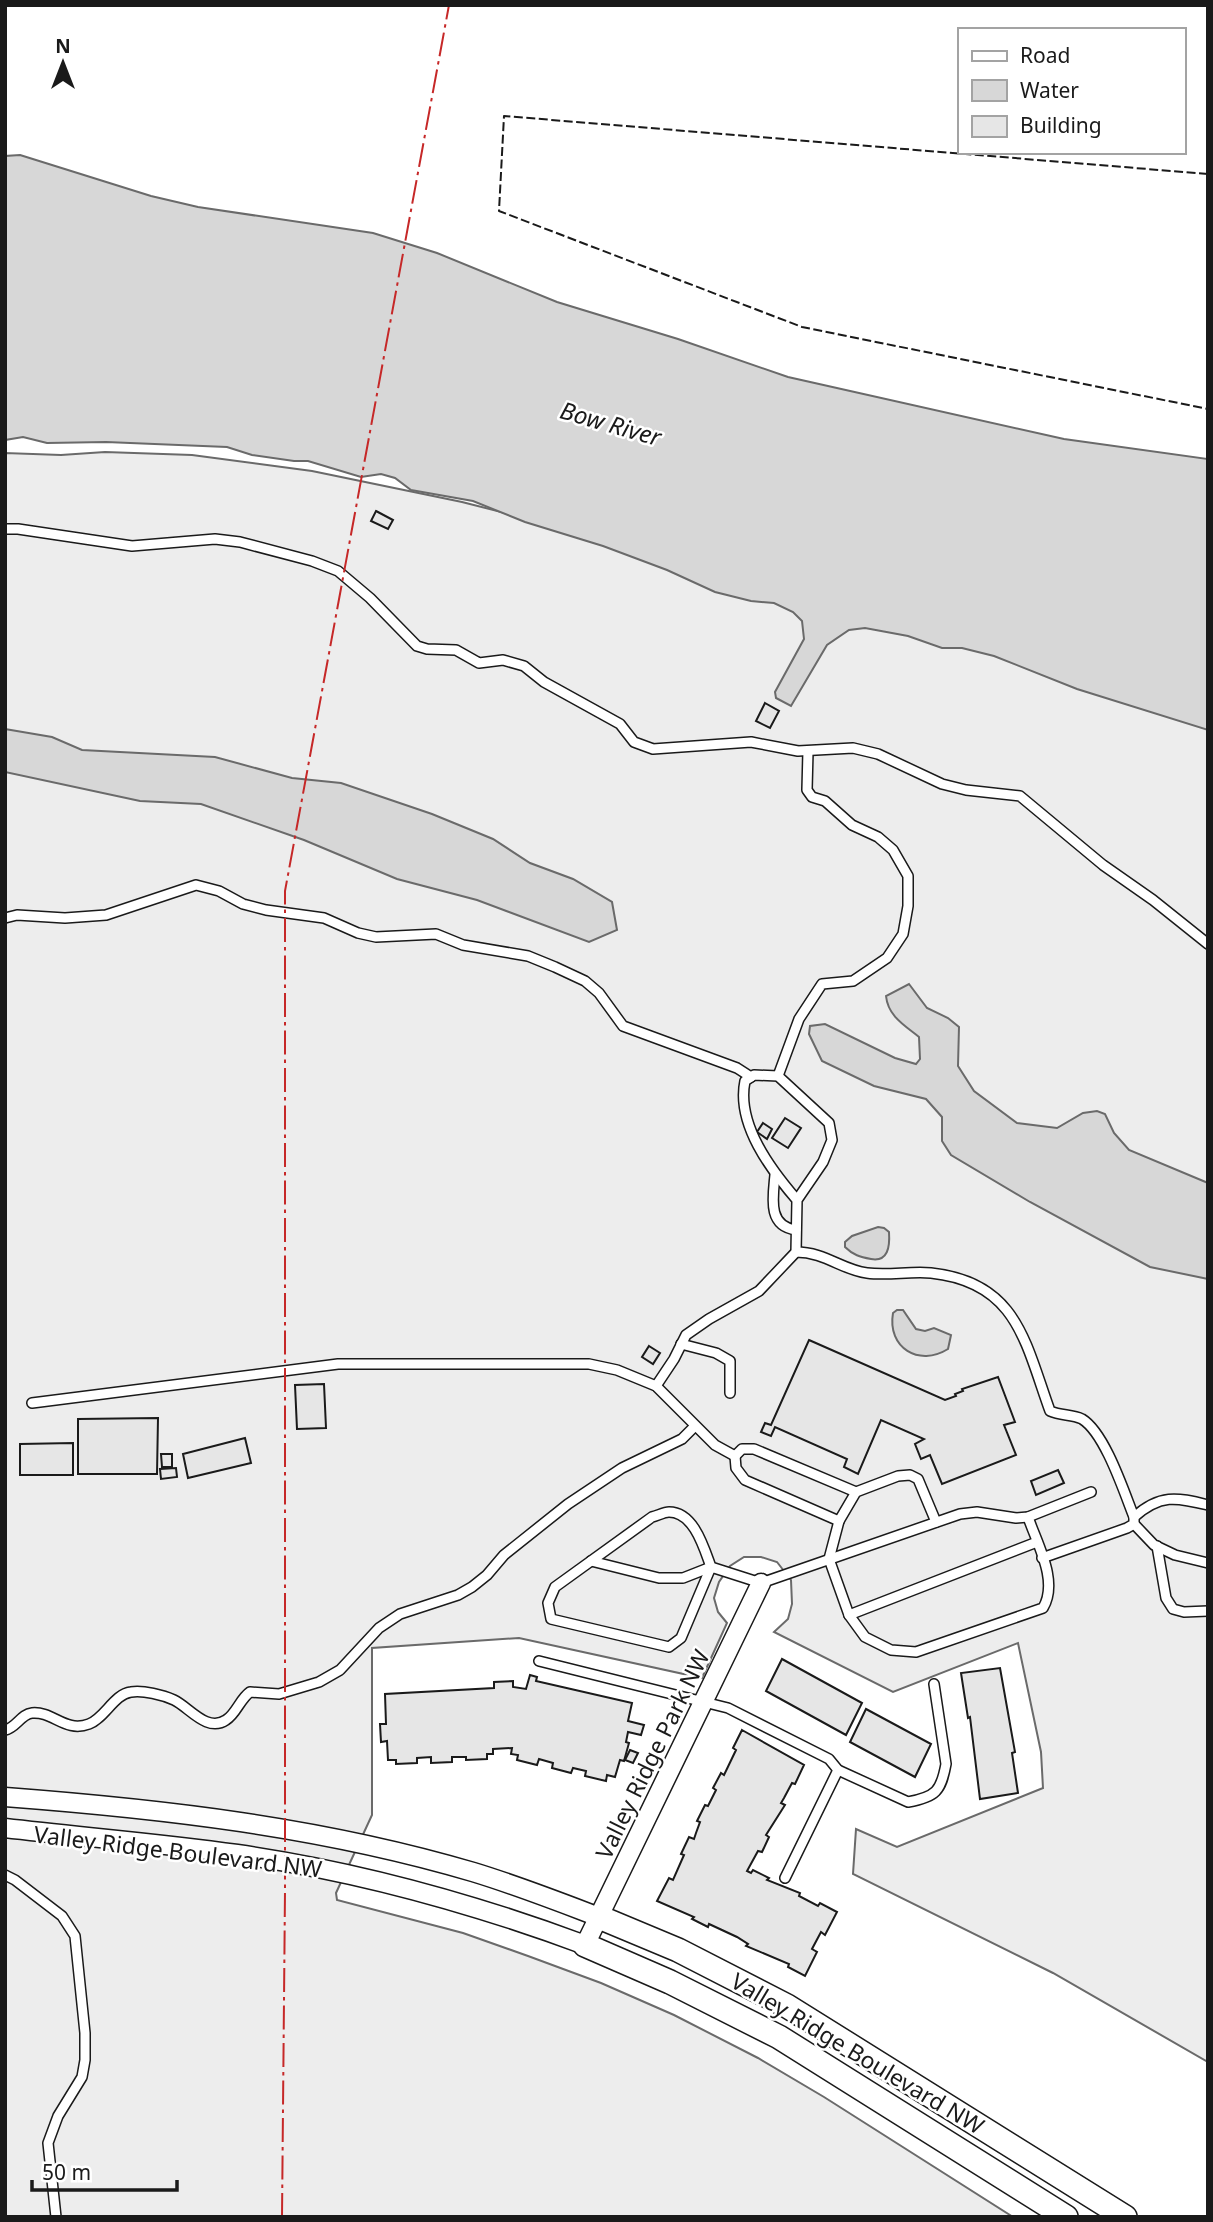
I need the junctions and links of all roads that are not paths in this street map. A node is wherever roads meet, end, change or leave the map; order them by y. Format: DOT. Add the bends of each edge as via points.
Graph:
graph roads {
  1 [pos="5,529"];
  2 [pos="808,751"];
  3 [pos="5,918"];
  4 [pos="1208,944"];
  5 [pos="778,1076"];
  6 [pos="751,1077"];
  7 [pos="775,1175"];
  8 [pos="797,1200"];
  9 [pos="796,1230"];
  10 [pos="796,1252"];
  11 [pos="681,1344"];
  12 [pos="656,1385"];
  13 [pos="730,1393"];
  14 [pos="32,1403"];
  15 [pos="695,1426"];
  16 [pos="736,1456"];
  17 [pos="856,1492"];
  18 [pos="1091,1492"];
  19 [pos="1208,1504"];
  20 [pos="1028,1517"];
  21 [pos="1134,1520"];
  22 [pos="839,1521"];
  23 [pos="936,1522"];
  24 [pos="1037,1542"];
  25 [pos="1157,1546"];
  26 [pos="1042,1558"];
  27 [pos="829,1559"];
  28 [pos="591,1561"];
  29 [pos="1208,1563"];
  30 [pos="711,1567"];
  31 [pos="761,1583"];
  32 [pos="1208,1611"];
  33 [pos="849,1615"];
  34 [pos="539,1661"];
  35 [pos="934,1684"];
  36 [pos="705,1702"];
  37 [pos="5,1730"];
  38 [pos="838,1770"];
  39 [pos="5,1797"];
  40 [pos="5,1828"];
  41 [pos="5,1875"];
  42 [pos="785,1878"];
  43 [pos="599,1917"];
  44 [pos="585,1945"];
  45 [pos="56,2217"];
  46 [pos="1066,2217"];
  47 [pos="1125,2217"];
  1 -- 2 [label="lane" via="132,546 215,539 312,561 338,571 417,646 456,650 479,663 503,660 524,666 620,724 634,742 653,749 751,742"];
  2 -- 4 [label="lane" via="853,748 878,754 942,784 1020,796"];
  2 -- 5 [label="lane" via="807,790 892,850 908,876 908,906 903,934 887,958 853,981 822,984 799,1020"];
  3 -- 6 [label="lane" via="106,915 196,885 243,904 324,918 376,937 436,934 555,967 599,993 623,1026"];
  5 -- 6 [label="lane"];
  5 -- 8 [label="lane" via="829,1123 832,1140"];
  6 -- 7 [label="lane" via="743,1091 750,1128"];
  7 -- 8 [label="lane"];
  7 -- 9 [label="lane" via="773,1202 779,1223"];
  8 -- 9 [label="lane"];
  9 -- 10 [label="lane"];
  10 -- 11 [label="lane" via="759,1291 709,1319"];
  10 -- 21 [label="lane" via="810,1252 861,1272 930,1273 960,1279 999,1300 1023,1339 1050,1411 1085,1421 1109,1454"];
  11 -- 12 [label="lane"];
  11 -- 13 [label="lane" via="716,1353 730,1362"];
  12 -- 14 [label="lane" via="589,1364 338,1364"];
  12 -- 15 [label="lane"];
  15 -- 16 [label="lane" via="715,1445"];
  15 -- 37 [label="lane" via="682,1439 622,1468 568,1504 472,1587 400,1614 379,1628 340,1670 319,1682 279,1694 250,1692 227,1720 217,1724 207,1723 173,1700 135,1691 125,1693 93,1723 71,1727 32,1713"];
  16 -- 17 [label="lane" via="754,1448"];
  16 -- 22 [label="lane" via="736,1468 745,1480"];
  17 -- 22 [label="lane"];
  17 -- 23 [label="lane" via="910,1475 918,1479"];
  18 -- 20 [label="lane"];
  19 -- 21 [label="lane" via="1187,1499 1149,1503"];
  20 -- 23 [label="lane" via="977,1512"];
  20 -- 24 [label="lane"];
  21 -- 25 [label="lane"];
  21 -- 26 [label="lane" via="1127,1528"];
  22 -- 27 [label="lane"];
  23 -- 27 [label="lane"];
  24 -- 26 [label="lane"];
  24 -- 33 [label="lane"];
  25 -- 29 [label="lane"];
  25 -- 32 [label="lane" via="1166,1598 1173,1609"];
  26 -- 33 [label="lane" via="1050,1596 1043,1608 916,1652 891,1650 865,1637"];
  27 -- 31 [label="lane"];
  27 -- 33 [label="lane"];
  28 -- 30 [label="lane" via="659,1578 683,1578"];
  28 -- 30 [label="lane" via="652,1517 669,1512 684,1516"];
  28 -- 30 [label="lane" via="555,1587 548,1603 551,1619 669,1647 681,1637"];
  30 -- 31 [label="lane"];
  31 -- 36 [label="street, Valley Ridge Park NW"];
  34 -- 36 [label="lane"];
  35 -- 38 [label="lane" via="946,1764 940,1788 908,1802"];
  36 -- 38 [label="lane" via="728,1708 817,1753"];
  36 -- 43 [label="street, Valley Ridge Park NW"];
  38 -- 42 [label="lane"];
  39 -- 43 [label="street, Valley Ridge Boulevard NW" via="217,1818 374,1846 492,1878"];
  40 -- 44 [label="street, Valley Ridge Boulevard NW" via="236,1854 352,1875 489,1911"];
  41 -- 45 [label="lane" via="62,1916 75,1936 78,1954 85,2060 82,2077 48,2143"];
  43 -- 44 [label="street, Valley Ridge Park NW"];
  43 -- 47 [label="street, Valley Ridge Boulevard NW" via="678,1950 787,2006"];
  44 -- 46 [label="street, Valley Ridge Boulevard NW" via="779,2037"];
}
